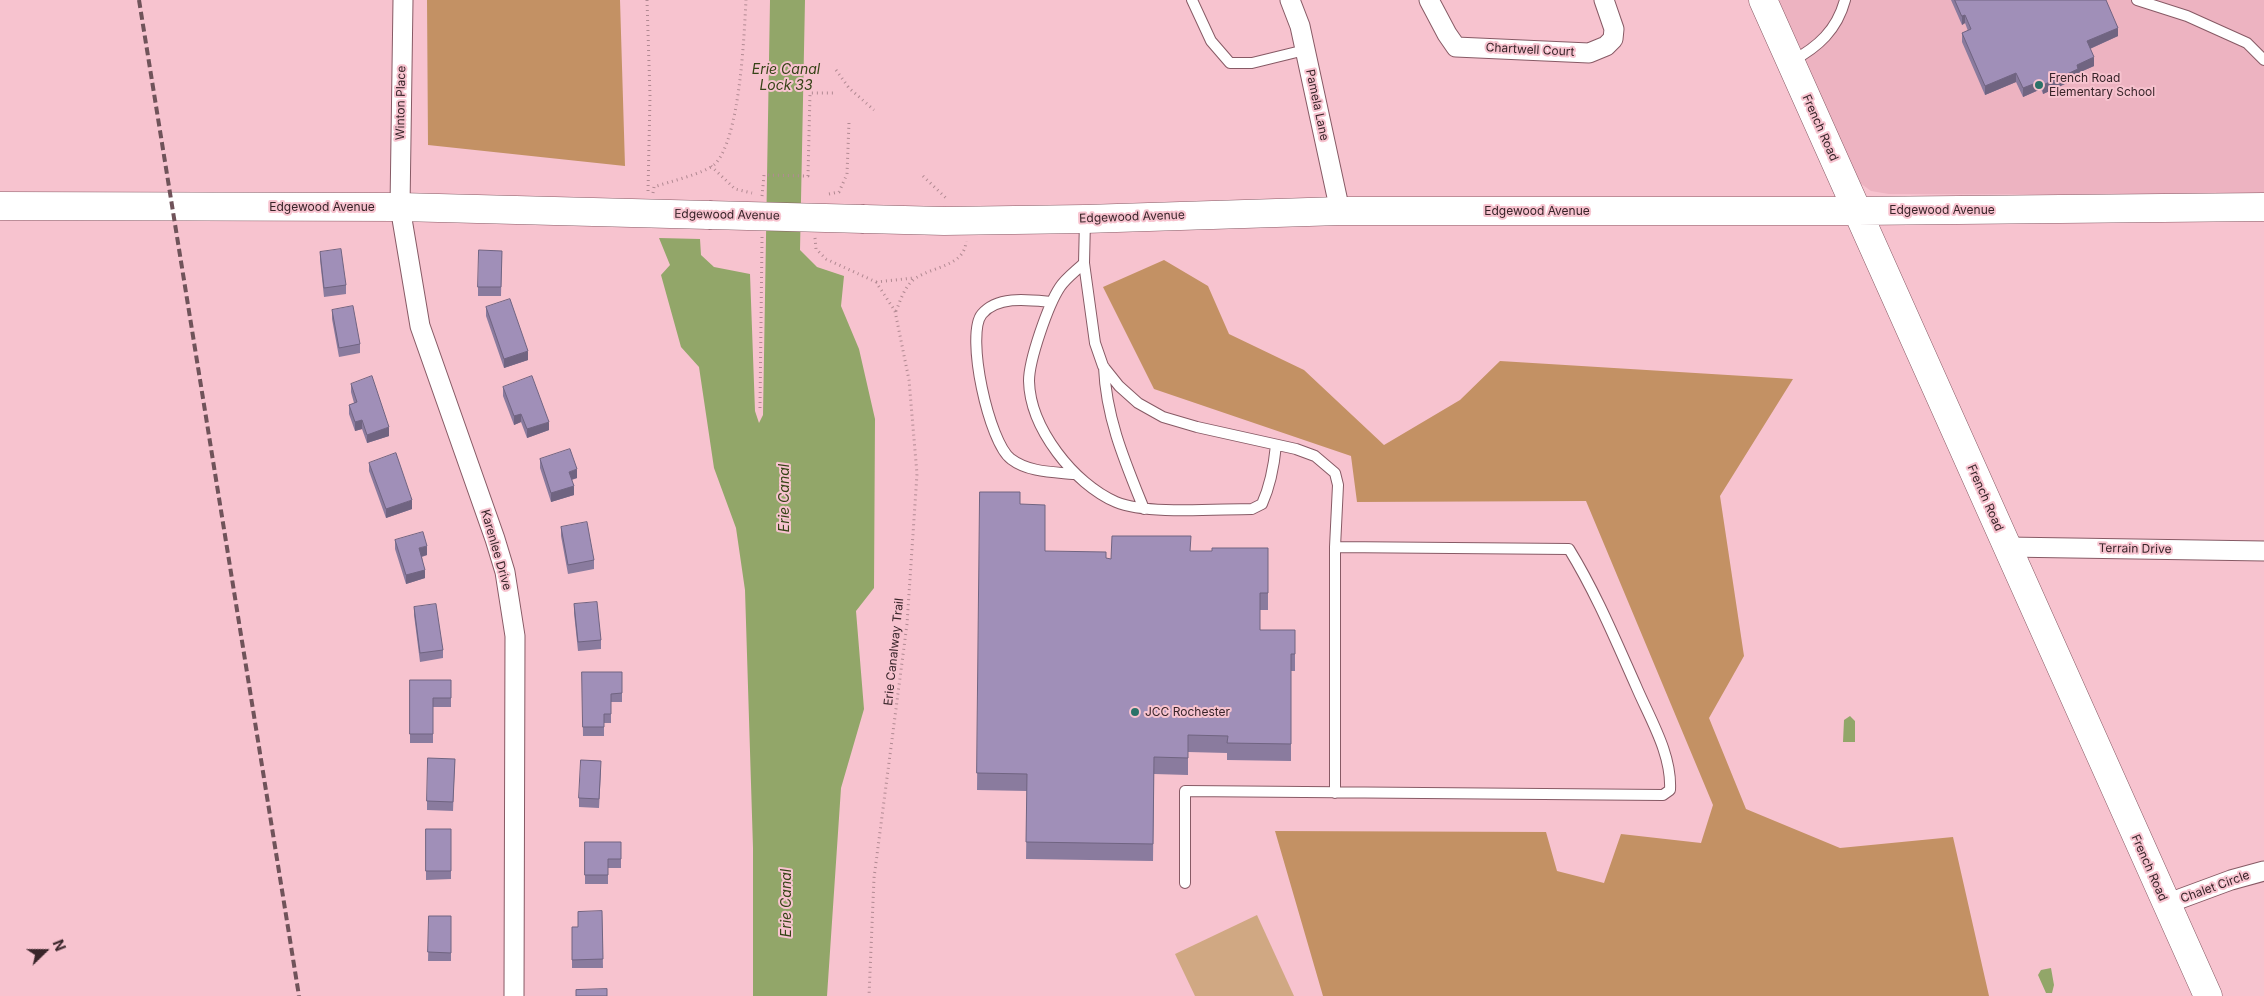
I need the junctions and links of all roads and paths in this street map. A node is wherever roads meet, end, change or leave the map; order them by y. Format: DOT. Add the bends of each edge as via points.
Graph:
graph roads {
  1 [pos="403,0"];
  2 [pos="647,0"];
  3 [pos="746,0"];
  4 [pos="1192,0"];
  5 [pos="1290,0"];
  6 [pos="1428,0"];
  7 [pos="1604,0"];
  8 [pos="1763,0"];
  9 [pos="1845,0"];
  10 [pos="2137,0"];
  11 [pos="1305,50"];
  12 [pos="2264,60"];
  13 [pos="1791,61"];
  14 [pos="836,70"];
  15 [pos="833,93"];
  16 [pos="874,110"];
  17 [pos="849,122"];
  18 [pos="711,166"];
  19 [pos="923,176"];
  20 [pos="831,194"];
  21 [pos="762,196"];
  22 [pos="762,205"];
  23 [pos="952,205"];
  24 [pos="0,206"];
  25 [pos="400,207"];
  26 [pos="2264,207"];
  27 [pos="1340,211"];
  28 [pos="1857,211"];
  29 [pos="648,213"];
  30 [pos="1085,219"];
  31 [pos="815,232"];
  32 [pos="762,234"];
  33 [pos="966,237"];
  34 [pos="1084,263"];
  35 [pos="915,278"];
  36 [pos="876,282"];
  37 [pos="1051,302"];
  38 [pos="895,311"];
  39 [pos="1104,366"];
  40 [pos="760,408"];
  41 [pos="1276,445"];
  42 [pos="1073,474"];
  43 [pos="1144,509"];
  44 [pos="1335,547"];
  45 [pos="2006,547"];
  46 [pos="2264,551"];
  47 [pos="1335,792"];
  48 [pos="2264,871"];
  49 [pos="1185,883"];
  50 [pos="2166,904"];
  51 [pos="514,996"];
  52 [pos="869,996"];
  53 [pos="2208,996"];
  1 -- 25 [label="street, Winton Place"];
  2 -- 29 [label="path" via="650,96"];
  3 -- 18 [label="path" via="742,64 730,138"];
  4 -- 11 [label="lane" via="1211,41 1230,63 1252,63"];
  5 -- 11 [label="street, Pamela Lane"];
  6 -- 7 [label="street, Chartwell Court" via="1456,47 1589,53 1606,46 1613,39 1614,29"];
  8 -- 13 [label="street, French Road"];
  9 -- 13 [label="lane" via="1839,19 1826,37 1812,50"];
  10 -- 12 [label="lane" via="2187,16 2248,43"];
  11 -- 27 [label="street, Pamela Lane"];
  13 -- 28 [label="street, French Road"];
  14 -- 16 [label="path" via="849,88"];
  15 -- 21 [label="path" via="810,93 808,176 764,175"];
  17 -- 20 [label="path" via="847,174 839,192"];
  18 -- 21 [label="path" via="735,189"];
  18 -- 29 [label="path" via="654,187"];
  19 -- 23 [label="path"];
  21 -- 22 [label="path"];
  24 -- 25 [label="street, Edgewood Avenue"];
  25 -- 29 [label="street, Edgewood Avenue"];
  25 -- 51 [label="street, Karenlee Drive" via="420,326 495,540 511,604 516,676"];
  26 -- 28 [label="street, Edgewood Avenue"];
  27 -- 28 [label="street, Edgewood Avenue"];
  27 -- 30 [label="street, Edgewood Avenue"];
  28 -- 45 [label="street, French Road"];
  29 -- 30 [label="street, Edgewood Avenue, bridge" via="864,219"];
  30 -- 34 [label="lane"];
  31 -- 36 [label="path" via="816,248 826,259"];
  32 -- 40 [label="path"];
  33 -- 35 [label="path" via="966,248 956,260"];
  34 -- 37 [label="lane" via="1060,286"];
  34 -- 39 [label="lane" via="1095,343"];
  35 -- 36 [label="path"];
  35 -- 38 [label="path" via="905,289"];
  36 -- 38 [label="path, Erie Canalway Trail"];
  37 -- 42 [label="lane" via="1029,369 1029,382 1040,422 1054,450"];
  37 -- 42 [label="lane" via="1022,300 1000,303 982,314 976,327 980,383 1002,451 1024,467"];
  38 -- 52 [label="path, Erie Canalway Trail" via="909,380 917,474 907,624 874,878"];
  39 -- 41 [label="lane" via="1138,403 1163,417"];
  39 -- 43 [label="lane" via="1113,427"];
  41 -- 43 [label="lane" via="1273,474 1262,504 1252,509"];
  41 -- 44 [label="lane" via="1315,456 1335,473 1338,485"];
  42 -- 43 [label="lane" via="1116,502"];
  44 -- 47 [label="lane"];
  44 -- 47 [label="lane" via="1569,549 1592,586 1662,744 1670,781 1670,790 1663,795"];
  45 -- 46 [label="street, Terrain Drive"];
  45 -- 50 [label="street, French Road"];
  47 -- 49 [label="lane" via="1185,792"];
  48 -- 50 [label="street, Chalet Circle"];
  50 -- 53 [label="street, French Road"];
}
